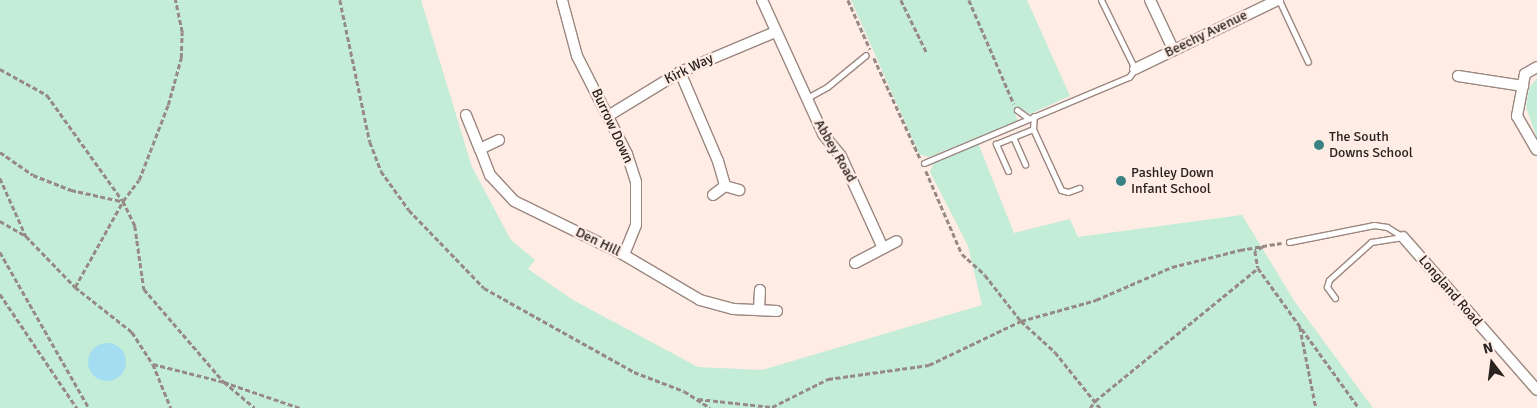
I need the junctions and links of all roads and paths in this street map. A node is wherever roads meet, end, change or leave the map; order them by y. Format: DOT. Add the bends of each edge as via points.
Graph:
graph roads {
  1 [pos="176,0"];
  2 [pos="340,0"];
  3 [pos="562,0"];
  4 [pos="762,0"];
  5 [pos="848,0"];
  6 [pos="901,0"];
  7 [pos="969,0"];
  8 [pos="1101,0"];
  9 [pos="1150,0"];
  10 [pos="1279,0"];
  11 [pos="775,32"];
  12 [pos="1173,49"];
  13 [pos="927,53"];
  14 [pos="866,55"];
  15 [pos="1308,62"];
  16 [pos="1537,67"];
  17 [pos="0,69"];
  18 [pos="1135,70"];
  19 [pos="680,72"];
  20 [pos="1458,76"];
  21 [pos="1523,86"];
  22 [pos="807,98"];
  23 [pos="1017,110"];
  24 [pos="466,115"];
  25 [pos="608,116"];
  26 [pos="1034,116"];
  27 [pos="1028,118"];
  28 [pos="1033,129"];
  29 [pos="1013,137"];
  30 [pos="499,140"];
  31 [pos="480,149"];
  32 [pos="1537,150"];
  33 [pos="0,152"];
  34 [pos="924,163"];
  35 [pos="1025,164"];
  36 [pos="1008,171"];
  37 [pos="0,178"];
  38 [pos="725,186"];
  39 [pos="1079,188"];
  40 [pos="739,190"];
  41 [pos="713,195"];
  42 [pos="123,201"];
  43 [pos="0,221"];
  44 [pos="26,236"];
  45 [pos="1403,237"];
  46 [pos="897,241"];
  47 [pos="1289,242"];
  48 [pos="1267,246"];
  49 [pos="883,248"];
  50 [pos="0,252"];
  51 [pos="624,255"];
  52 [pos="855,263"];
  53 [pos="1258,268"];
  54 [pos="75,287"];
  55 [pos="760,290"];
  56 [pos="0,294"];
  57 [pos="1335,298"];
  58 [pos="759,309"];
  59 [pos="777,311"];
  60 [pos="1022,321"];
  61 [pos="1299,326"];
  62 [pos="153,364"];
  63 [pos="224,382"];
  64 [pos="1537,390"];
  65 [pos="698,399"];
  66 [pos="1095,400"];
  67 [pos="78,408"];
  68 [pos="89,408"];
  69 [pos="171,408"];
  70 [pos="255,408"];
  71 [pos="300,408"];
  72 [pos="710,408"];
  73 [pos="1090,408"];
  74 [pos="1100,408"];
  75 [pos="1316,408"];
  76 [pos="1360,408"];
  1 -- 42 [label="path" via="182,32 181,58 168,106 139,180"];
  2 -- 65 [label="path" via="370,142 381,171 409,210 484,288 634,372"];
  3 -- 25 [label="street, Burrow Down" via="572,43"];
  4 -- 11 [label="street, Abbey Road"];
  5 -- 34 [label="path" via="916,153"];
  6 -- 13 [label="path"];
  7 -- 23 [label="path"];
  8 -- 18 [label="lane"];
  9 -- 12 [label="street"];
  10 -- 12 [label="street, Beechy Avenue"];
  10 -- 15 [label="lane"];
  11 -- 19 [label="street, Kirk Way"];
  11 -- 22 [label="street, Abbey Road"];
  12 -- 18 [label="street, Beechy Avenue"];
  14 -- 22 [label="lane" via="827,87"];
  16 -- 21 [label="street" via="1525,74"];
  17 -- 42 [label="path" via="47,95"];
  18 -- 26 [label="lane" via="1113,86"];
  19 -- 25 [label="street, Kirk Way"];
  19 -- 38 [label="street" via="714,148"];
  20 -- 21 [label="street"];
  21 -- 32 [label="street" via="1517,116"];
  22 -- 49 [label="street, Abbey Road" via="823,134 841,156"];
  23 -- 27 [label="lane"];
  24 -- 31 [label="street, Den Hill"];
  25 -- 51 [label="street, Burrow Down" via="627,154 636,182 636,225"];
  26 -- 27 [label="lane"];
  26 -- 28 [label="lane"];
  27 -- 34 [label="lane"];
  28 -- 29 [label="lane"];
  28 -- 39 [label="lane" via="1061,190 1068,192"];
  29 -- 35 [label="lane"];
  29 -- 36 [label="lane" via="996,144"];
  30 -- 31 [label="street"];
  31 -- 51 [label="street, Den Hill" via="490,176 514,201"];
  33 -- 42 [label="path" via="34,175 71,190"];
  34 -- 60 [label="path" via="962,254 985,275"];
  37 -- 44 [label="path"];
  38 -- 40 [label="street"];
  38 -- 41 [label="street"];
  42 -- 54 [label="path"];
  42 -- 63 [label="path" via="135,226 144,289"];
  43 -- 44 [label="path"];
  44 -- 54 [label="path"];
  45 -- 47 [label="lane" via="1387,227 1374,225"];
  45 -- 57 [label="lane" via="1371,242 1328,280 1328,287"];
  45 -- 64 [label="street, Longland Road"];
  46 -- 49 [label="street"];
  47 -- 48 [label="path"];
  48 -- 53 [label="path" via="1255,251"];
  48 -- 60 [label="path" via="1172,267 1096,300"];
  49 -- 52 [label="street"];
  50 -- 68 [label="path"];
  51 -- 58 [label="street, Den Hill" via="700,300 733,308"];
  53 -- 61 [label="path"];
  53 -- 66 [label="path"];
  54 -- 62 [label="path" via="132,332"];
  55 -- 58 [label="street"];
  56 -- 67 [label="path"];
  58 -- 59 [label="street, Den Hill"];
  60 -- 65 [label="path" via="929,364 828,379 772,407"];
  60 -- 66 [label="path" via="1055,352"];
  61 -- 75 [label="path"];
  61 -- 76 [label="path"];
  62 -- 63 [label="path"];
  62 -- 69 [label="path"];
  63 -- 70 [label="path"];
  63 -- 71 [label="path"];
  65 -- 72 [label="path"];
  66 -- 73 [label="path"];
  66 -- 74 [label="path"];
}
